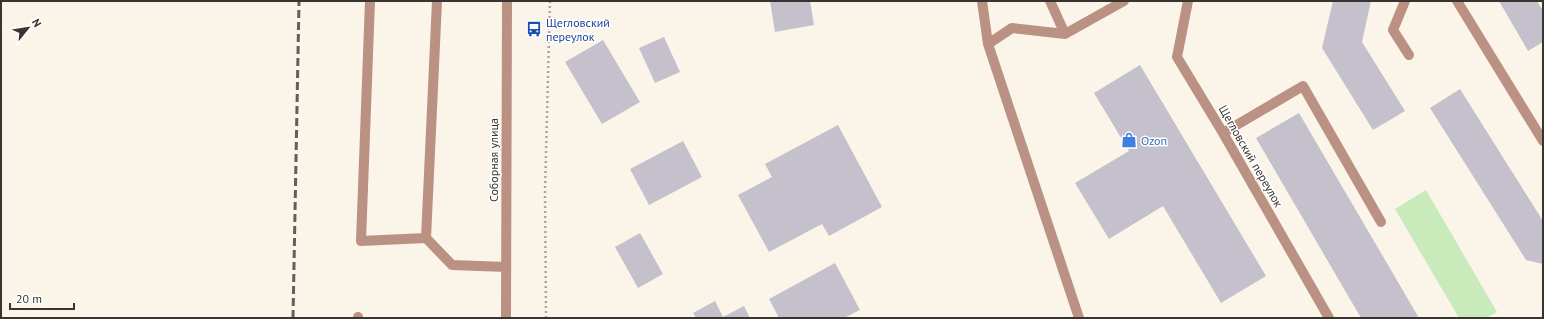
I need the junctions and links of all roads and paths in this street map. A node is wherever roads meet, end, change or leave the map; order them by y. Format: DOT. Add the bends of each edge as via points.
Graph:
graph roads {
  1 [pos="370,1"];
  2 [pos="437,1"];
  3 [pos="507,1"];
  4 [pos="550,1"];
  5 [pos="982,1"];
  6 [pos="1050,1"];
  7 [pos="1124,1"];
  8 [pos="1188,1"];
  9 [pos="1405,1"];
  10 [pos="1457,1"];
  11 [pos="1066,34"];
  12 [pos="988,44"];
  13 [pos="1409,55"];
  14 [pos="1223,133"];
  15 [pos="1543,141"];
  16 [pos="1381,222"];
  17 [pos="426,238"];
  18 [pos="506,267"];
  19 [pos="506,318"];
  20 [pos="546,318"];
  21 [pos="1079,318"];
  22 [pos="1329,318"];
  1 -- 17 [label="street" via="361,241"];
  2 -- 17 [label="street"];
  3 -- 18 [label="street, Соборная улица"];
  4 -- 20 [label="path" via="545,191"];
  5 -- 12 [label="street"];
  6 -- 11 [label="street"];
  7 -- 11 [label="street"];
  8 -- 14 [label="street, Щегловский переулок" via="1177,58"];
  9 -- 13 [label="street" via="1393,30"];
  10 -- 15 [label="street"];
  11 -- 12 [label="street" via="1012,28"];
  12 -- 21 [label="street"];
  14 -- 16 [label="street" via="1303,86"];
  14 -- 22 [label="street, Щегловский переулок"];
  17 -- 18 [label="street" via="452,266"];
  18 -- 19 [label="street, Соборная улица"];
}
